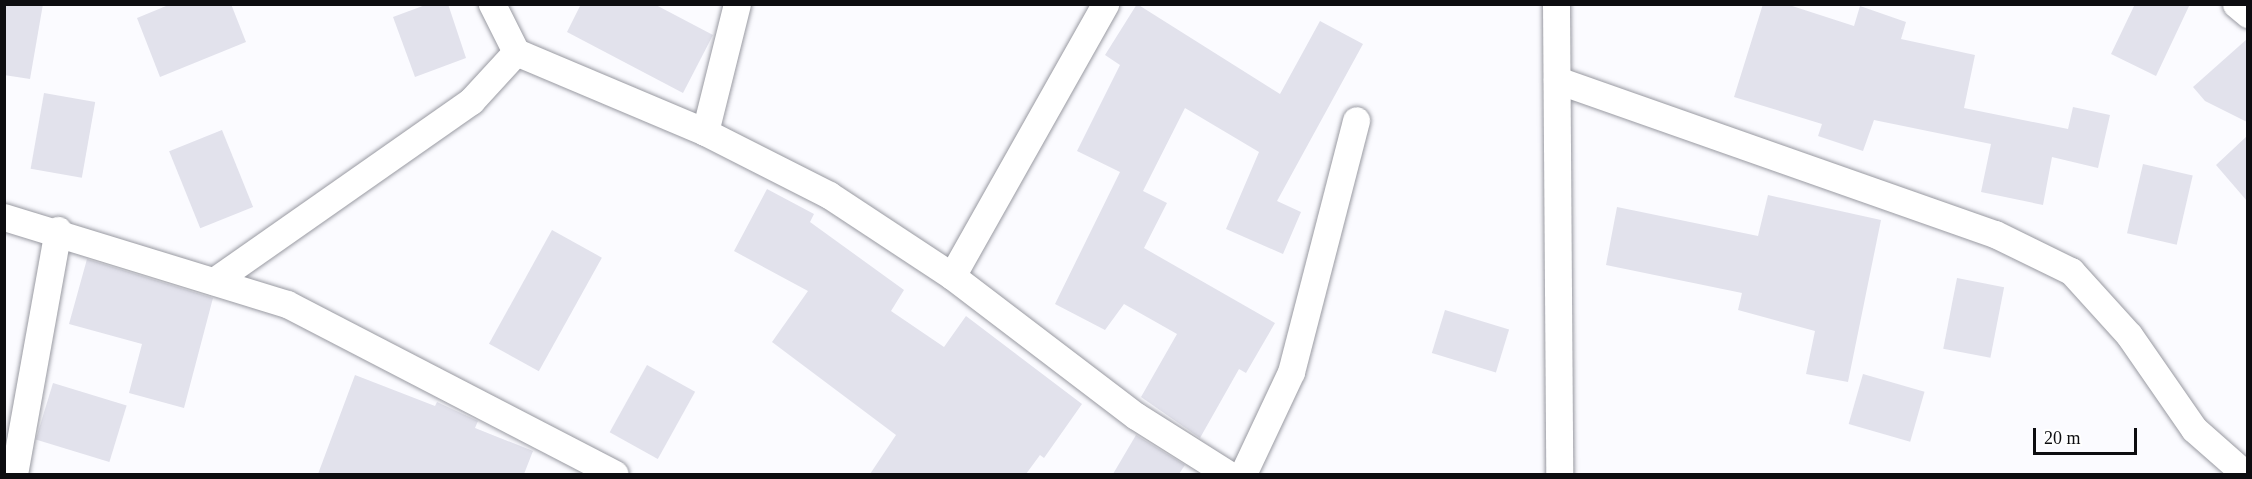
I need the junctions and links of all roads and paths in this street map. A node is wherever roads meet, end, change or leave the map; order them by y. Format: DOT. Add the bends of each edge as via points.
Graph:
graph roads {
  1 [pos="492,4"];
  2 [pos="737,4"];
  3 [pos="1105,4"];
  4 [pos="1556,4"];
  5 [pos="2236,4"];
  6 [pos="2247,14"];
  7 [pos="516,52"];
  8 [pos="1557,80"];
  9 [pos="1356,120"];
  10 [pos="705,132"];
  11 [pos="4,217"];
  12 [pos="58,230"];
  13 [pos="952,276"];
  14 [pos="214,281"];
  15 [pos="14,474"];
  16 [pos="615,474"];
  17 [pos="1228,474"];
  18 [pos="1243,474"];
  19 [pos="1559,474"];
  20 [pos="2245,474"];
  1 -- 7 [label="street"];
  2 -- 10 [label="street"];
  3 -- 13 [label="street"];
  4 -- 8 [label="street"];
  5 -- 6 [label="street"];
  7 -- 10 [label="street"];
  7 -- 14 [label="street" via="471,100"];
  8 -- 19 [label="street"];
  8 -- 20 [label="street" via="1995,234 2072,272 2129,336 2194,429"];
  9 -- 18 [label="street" via="1291,372"];
  10 -- 13 [label="street" via="829,195"];
  11 -- 12 [label="street"];
  12 -- 14 [label="street"];
  12 -- 15 [label="street"];
  13 -- 17 [label="street" via="1136,416"];
  14 -- 16 [label="street" via="287,304"];
}
